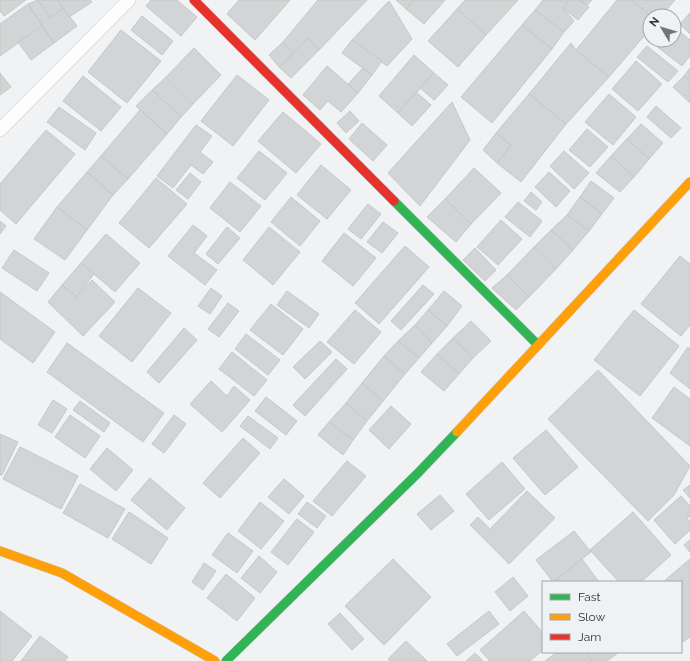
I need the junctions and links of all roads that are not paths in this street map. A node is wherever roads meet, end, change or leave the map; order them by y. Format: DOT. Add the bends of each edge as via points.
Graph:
graph roads {
  1 [pos="129,0"];
  2 [pos="194,0"];
  3 [pos="0,130"];
  4 [pos="690,182"];
  5 [pos="538,345"];
  6 [pos="0,551"];
  7 [pos="215,661"];
  8 [pos="226,661"];
  1 -- 3 [label="lane"];
  2 -- 5 [label="street"];
  4 -- 5 [label="street"];
  5 -- 8 [label="street" via="417,474"];
  6 -- 7 [label="street" via="62,573"];
}
